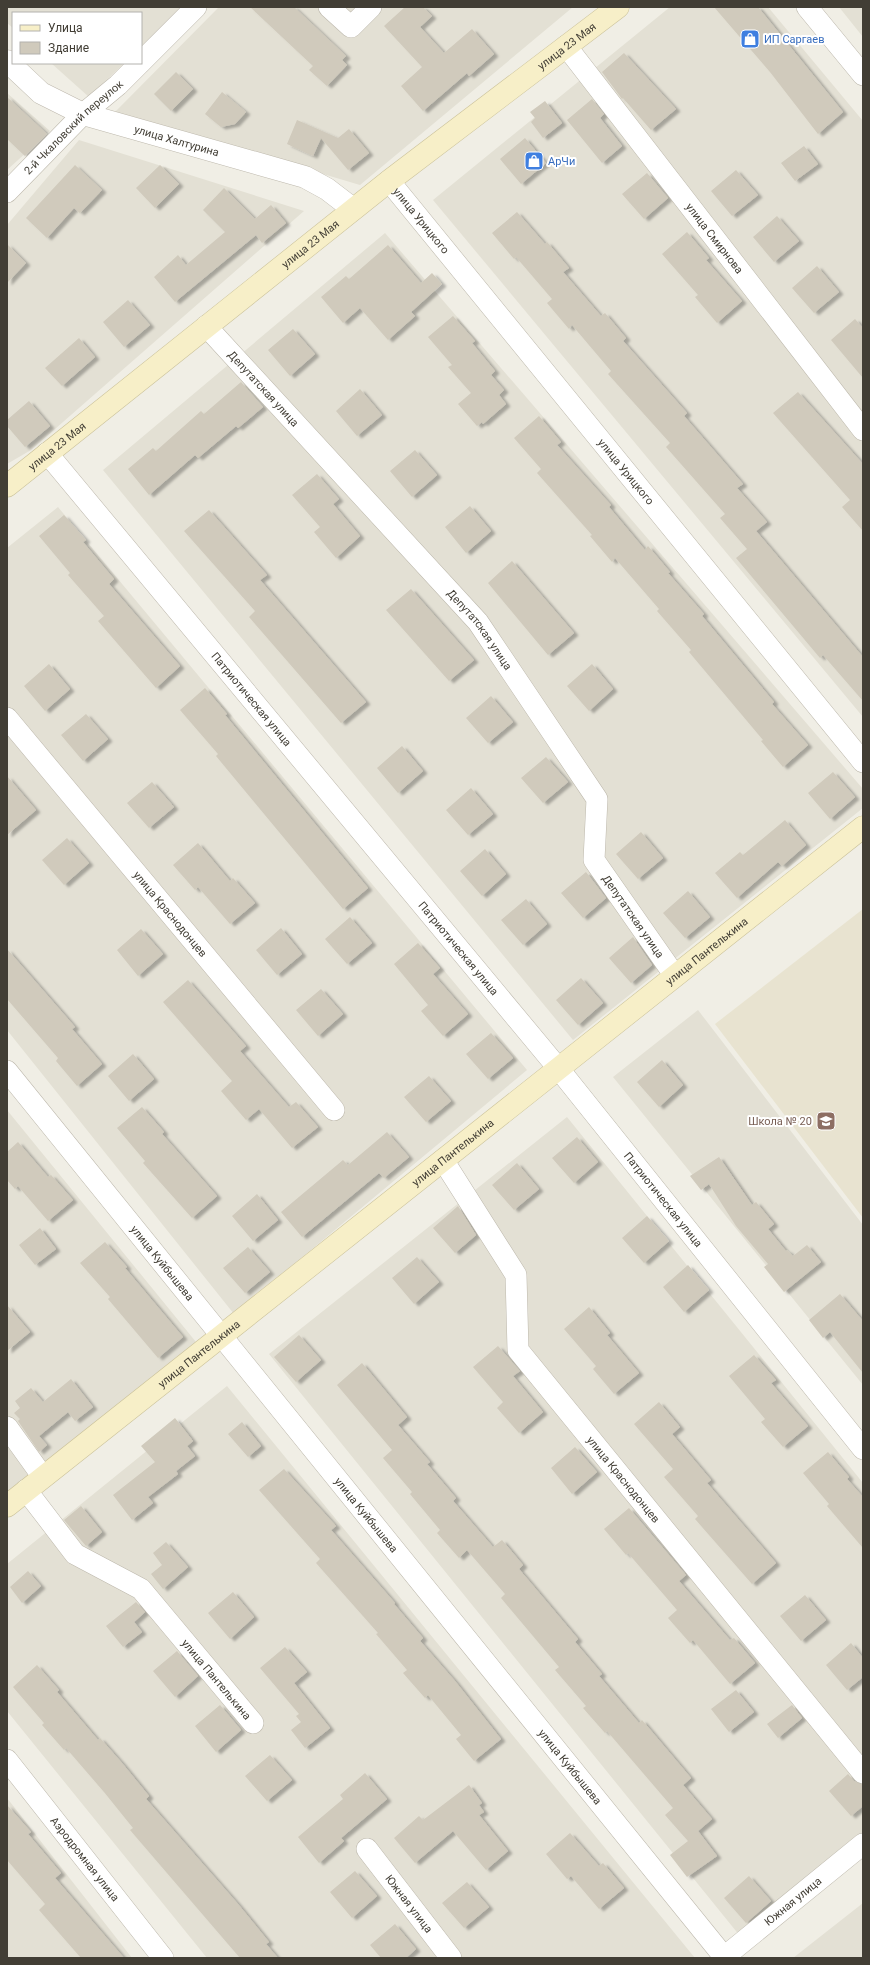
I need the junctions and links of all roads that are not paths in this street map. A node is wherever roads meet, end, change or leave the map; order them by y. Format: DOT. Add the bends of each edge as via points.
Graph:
graph roads {
  1 [pos="196,7"];
  2 [pos="330,7"];
  3 [pos="371,7"];
  4 [pos="618,7"];
  5 [pos="807,7"];
  6 [pos="566,46"];
  7 [pos="142,60"];
  8 [pos="7,61"];
  9 [pos="138,64"];
  10 [pos="863,75"];
  11 [pos="83,114"];
  12 [pos="389,180"];
  13 [pos="7,192"];
  14 [pos="353,209"];
  15 [pos="206,326"];
  16 [pos="863,430"];
  17 [pos="47,453"];
  18 [pos="7,486"];
  19 [pos="7,718"];
  20 [pos="863,762"];
  21 [pos="863,827"];
  22 [pos="675,976"];
  23 [pos="558,1068"];
  24 [pos="7,1071"];
  25 [pos="334,1110"];
  26 [pos="443,1160"];
  27 [pos="220,1336"];
  28 [pos="7,1427"];
  29 [pos="863,1449"];
  30 [pos="34,1483"];
  31 [pos="7,1506"];
  32 [pos="254,1723"];
  33 [pos="7,1760"];
  34 [pos="863,1773"];
  35 [pos="863,1844"];
  36 [pos="367,1849"];
  37 [pos="163,1958"];
  38 [pos="451,1958"];
  39 [pos="724,1958"];
  1 -- 7 [label="street, 2-й Чкаловский переулок"];
  2 -- 3 [label="street" via="351,27"];
  4 -- 6 [label="main road, улица 23 Мая"];
  5 -- 10 [label="street"];
  6 -- 12 [label="main road, улица 23 Мая"];
  6 -- 16 [label="street, улица Смирнова"];
  8 -- 11 [label="street, улица Халтурина" via="41,93"];
  9 -- 11 [label="street, 2-й Чкаловский переулок" via="118,85"];
  11 -- 13 [label="street, 2-й Чкаловский переулок"];
  11 -- 14 [label="street, улица Халтурина" via="305,178 328,189"];
  12 -- 14 [label="main road, улица 23 Мая"];
  12 -- 20 [label="street, улица Урицкого"];
  14 -- 15 [label="main road, улица 23 Мая"];
  15 -- 17 [label="main road, улица 23 Мая"];
  15 -- 22 [label="street, Депутатская улица" via="478,622 597,799 594,860"];
  17 -- 18 [label="main road, улица 23 Мая"];
  17 -- 23 [label="street, Патриотическая улица"];
  19 -- 25 [label="street, улица Краснодонцев"];
  21 -- 22 [label="main road, улица Пантелькина"];
  22 -- 23 [label="main road, улица Пантелькина"];
  23 -- 26 [label="main road, улица Пантелькина"];
  23 -- 29 [label="street, Патриотическая улица"];
  24 -- 27 [label="street, улица Куйбышева"];
  26 -- 27 [label="main road, улица Пантелькина"];
  26 -- 34 [label="street, улица Краснодонцев" via="516,1275 518,1350"];
  27 -- 30 [label="main road, улица Пантелькина"];
  27 -- 39 [label="street, улица Куйбышева"];
  28 -- 30 [label="street, улица Пантелькина"];
  30 -- 31 [label="main road, улица Пантелькина"];
  30 -- 32 [label="street, улица Пантелькина" via="75,1554 141,1589"];
  33 -- 37 [label="street, Аэродромная улица"];
  35 -- 39 [label="street, Южная улица"];
  36 -- 38 [label="street, Южная улица"];
}
